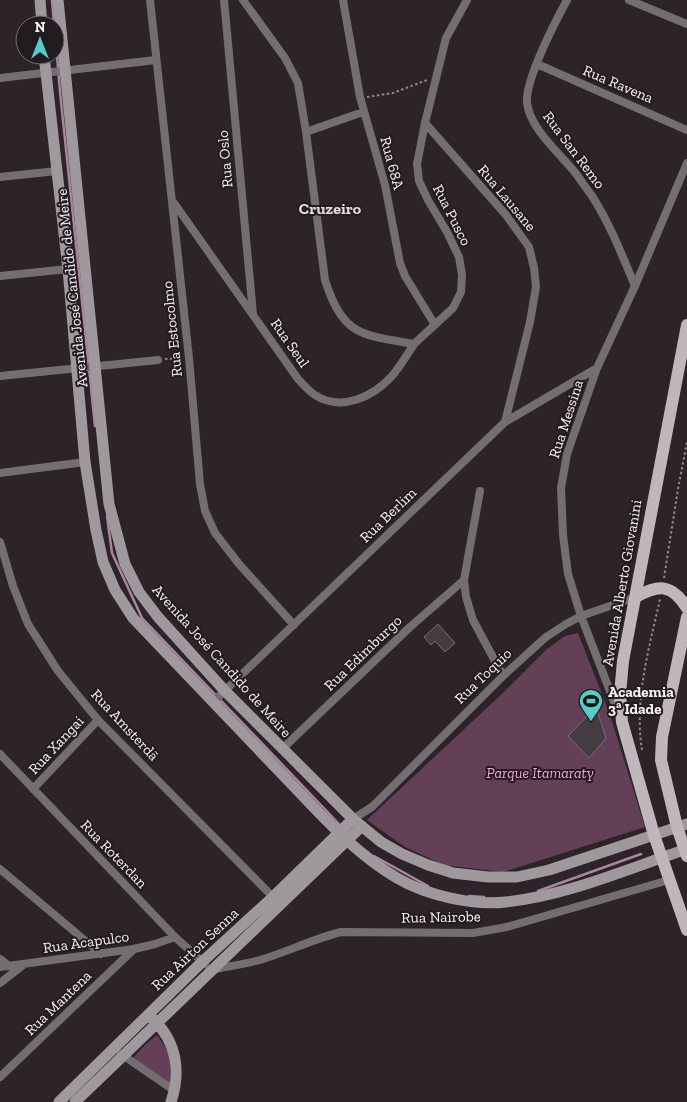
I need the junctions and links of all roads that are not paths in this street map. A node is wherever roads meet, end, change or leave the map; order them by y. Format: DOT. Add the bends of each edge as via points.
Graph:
graph roads {
  1 [pos="40,0"];
  2 [pos="58,0"];
  3 [pos="150,0"];
  4 [pos="224,0"];
  5 [pos="243,0"];
  6 [pos="343,0"];
  7 [pos="467,0"];
  8 [pos="566,0"];
  9 [pos="629,0"];
  10 [pos="41,15"];
  11 [pos="687,24"];
  12 [pos="156,60"];
  13 [pos="537,64"];
  14 [pos="46,65"];
  15 [pos="62,70"];
  16 [pos="47,73"];
  17 [pos="0,78"];
  18 [pos="363,112"];
  19 [pos="425,123"];
  20 [pos="687,130"];
  21 [pos="306,132"];
  22 [pos="687,163"];
  23 [pos="57,171"];
  24 [pos="0,177"];
  25 [pos="172,202"];
  26 [pos="68,269"];
  27 [pos="0,276"];
  28 [pos="635,286"];
  29 [pos="253,315"];
  30 [pos="435,325"];
  31 [pos="687,327"];
  32 [pos="414,344"];
  33 [pos="158,360"];
  34 [pos="86,367"];
  35 [pos="597,368"];
  36 [pos="0,376"];
  37 [pos="505,422"];
  38 [pos="86,462"];
  39 [pos="0,473"];
  40 [pos="480,491"];
  41 [pos="0,542"];
  42 [pos="464,580"];
  43 [pos="636,597"];
  44 [pos="687,608"];
  45 [pos="581,616"];
  46 [pos="687,617"];
  47 [pos="294,625"];
  48 [pos="503,676"];
  49 [pos="219,696"];
  50 [pos="98,720"];
  51 [pos="622,722"];
  52 [pos="282,749"];
  53 [pos="0,754"];
  54 [pos="33,789"];
  55 [pos="358,822"];
  56 [pos="682,826"];
  57 [pos="654,835"];
  58 [pos="343,837"];
  59 [pos="686,851"];
  60 [pos="662,857"];
  61 [pos="0,869"];
  62 [pos="669,880"];
  63 [pos="273,896"];
  64 [pos="687,930"];
  65 [pos="175,937"];
  66 [pos="134,949"];
  67 [pos="101,954"];
  68 [pos="0,959"];
  69 [pos="202,962"];
  70 [pos="23,965"];
  71 [pos="4,966"];
  72 [pos="212,969"];
  73 [pos="0,983"];
  74 [pos="148,1015"];
  75 [pos="157,1024"];
  76 [pos="118,1052"];
  77 [pos="0,1077"];
  78 [pos="173,1096"];
  79 [pos="59,1102"];
  80 [pos="75,1102"];
  1 -- 10 [label="street"];
  2 -- 15 [label="street, Avenida José Candido de Meire"];
  3 -- 12 [label="street, Rua Estocolmo"];
  4 -- 29 [label="street, Rua Oslo"];
  5 -- 21 [label="street" via="292,69 298,83"];
  6 -- 18 [label="street, Rua 68A"];
  7 -- 19 [label="street, Rua Pusco" via="446,38"];
  8 -- 13 [label="street, Rua San Remo"];
  9 -- 11 [label="street"];
  12 -- 15 [label="street"];
  12 -- 25 [label="street, Rua Estocolmo"];
  13 -- 20 [label="street, Rua Ravena"];
  13 -- 28 [label="street, Rua San Remo" via="528,87 531,117 602,213"];
  14 -- 16 [label="street, Avenida José Candido de Meire"];
  15 -- 16 [label="street"];
  15 -- 34 [label="street, Avenida José Candido de Meire"];
  16 -- 17 [label="street"];
  16 -- 23 [label="street, Avenida José Candido de Meire"];
  18 -- 21 [label="street"];
  18 -- 30 [label="street, Rua 68A" via="385,185 400,264"];
  19 -- 30 [label="street, Rua Pusco" via="417,164 419,182 447,232 462,275 460,292 453,308"];
  19 -- 37 [label="street, Rua Lausane" via="506,215 529,247 536,288"];
  21 -- 32 [label="street" via="325,280 332,302 352,328 370,336"];
  22 -- 28 [label="street, Rua Messina"];
  23 -- 24 [label="street"];
  23 -- 26 [label="street, Avenida José Candido de Meire"];
  25 -- 29 [label="street, Rua Seul"];
  25 -- 47 [label="street, Rua Estocolmo" via="205,511 215,532 239,564"];
  26 -- 27 [label="street"];
  26 -- 34 [label="street, Avenida José Candido de Meire"];
  28 -- 35 [label="street, Rua Messina"];
  29 -- 32 [label="street, Rua Seul" via="298,379 315,395 335,404 359,400 373,392 392,376"];
  30 -- 32 [label="street, Rua Pusco"];
  31 -- 43 [label="main road, Avenida Alberto Giovanini"];
  33 -- 34 [label="street"];
  34 -- 36 [label="street"];
  34 -- 38 [label="street, Avenida José Candido de Meire"];
  34 -- 49 [label="street, Avenida José Candido de Meire" via="109,504 125,564 139,592"];
  35 -- 37 [label="street, Rua Berlim"];
  35 -- 45 [label="street, Rua Messina" via="567,454 561,488 568,574"];
  37 -- 47 [label="street, Rua Berlim"];
  38 -- 39 [label="street"];
  38 -- 49 [label="street, Avenida José Candido de Meire" via="103,562 115,590 133,618"];
  40 -- 42 [label="street"];
  41 -- 50 [label="street, Rua Amsterdã" via="28,624 58,671"];
  42 -- 48 [label="street" via="473,620"];
  42 -- 52 [label="street, Rua Edimburgo"];
  43 -- 44 [label="main road" via="649,590 673,590"];
  43 -- 45 [label="street, Rua Toquio"];
  43 -- 51 [label="main road, Avenida Alberto Giovanini" via="623,661"];
  45 -- 48 [label="street, Rua Toquio" via="546,637"];
  45 -- 51 [label="street, Rua Messina"];
  46 -- 56 [label="main road" via="662,737 661,760 663,775"];
  47 -- 49 [label="street, Rua Berlim"];
  48 -- 55 [label="street, Rua Toquio"];
  49 -- 52 [label="street, Avenida José Candido de Meire"];
  49 -- 58 [label="street, Avenida José Candido de Meire"];
  50 -- 54 [label="street, Rua Xangai"];
  50 -- 63 [label="street, Rua Amsterdã"];
  51 -- 57 [label="main road, Avenida Alberto Giovanini"];
  52 -- 55 [label="street, Avenida José Candido de Meire"];
  53 -- 54 [label="street, Rua Roterdan"];
  54 -- 65 [label="street, Rua Roterdan"];
  55 -- 57 [label="street, Avenida José Candido de Meire" via="381,842 428,865 453,873 488,877 517,877 549,870"];
  55 -- 58 [label="street, Rua Airton Senna"];
  56 -- 57 [label="street, Avenida José Candido de Meire"];
  56 -- 59 [label="main road"];
  57 -- 60 [label="main road, Avenida Alberto Giovanini"];
  58 -- 60 [label="street, Avenida José Candido de Meire" via="398,878 440,896 471,902 504,902 562,892"];
  58 -- 63 [label="street, Rua Airton Senna"];
  58 -- 72 [label="street"];
  59 -- 60 [label="street, Avenida José Candido de Meire"];
  60 -- 62 [label="main road, Avenida Alberto Giovanini"];
  61 -- 67 [label="street"];
  62 -- 64 [label="main road, Avenida Alberto Giovanini"];
  62 -- 72 [label="street, Rua Nairobe" via="507,927 473,933 341,932 258,960"];
  63 -- 69 [label="street, Rua Airton Senna"];
  65 -- 66 [label="street, Rua Acapulco"];
  65 -- 69 [label="street, Rua Roterdan"];
  66 -- 67 [label="street, Rua Acapulco"];
  66 -- 77 [label="street, Rua Mantena"];
  67 -- 70 [label="street, Rua Acapulco"];
  68 -- 71 [label="street"];
  69 -- 72 [label="street, Rua Roterdan"];
  69 -- 74 [label="street, Rua Airton Senna"];
  70 -- 71 [label="street, Rua Acapulco"];
  70 -- 73 [label="street"];
  72 -- 75 [label="street, Rua Airton Senna"];
  74 -- 75 [label="street"];
  74 -- 76 [label="street, Rua Airton Senna"];
  75 -- 76 [label="street, Rua Airton Senna"];
  75 -- 78 [label="street" via="167,1037 177,1066"];
  76 -- 78 [label="street"];
  76 -- 79 [label="street, Rua Airton Senna"];
  76 -- 80 [label="street, Rua Airton Senna"];
}
